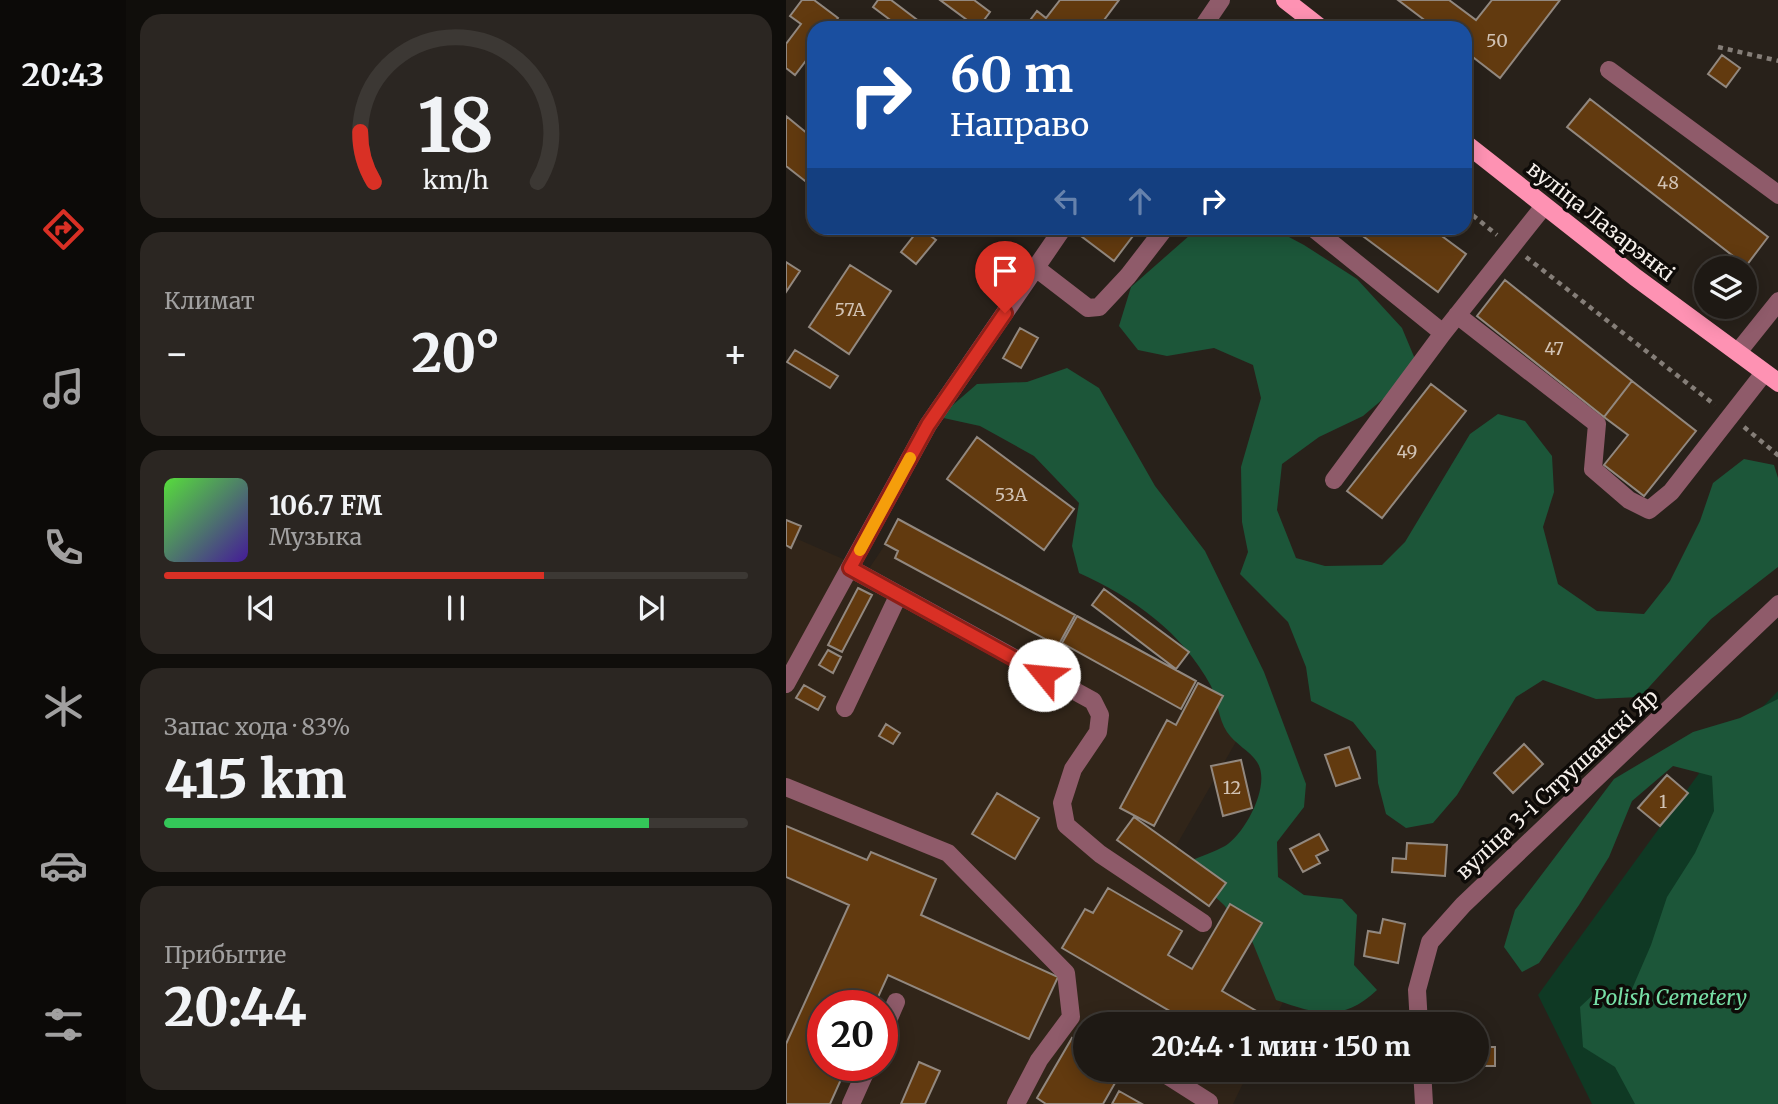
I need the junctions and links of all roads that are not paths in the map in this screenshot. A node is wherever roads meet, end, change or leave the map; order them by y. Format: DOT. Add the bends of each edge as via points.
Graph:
graph roads {
  1 [pos="1221,0"];
  2 [pos="1285,0"];
  3 [pos="1207,21"];
  4 [pos="1312,21"];
  5 [pos="1609,70"];
  6 [pos="1472,149"];
  7 [pos="1778,195"];
  8 [pos="1544,206"];
  9 [pos="1058,235"];
  10 [pos="1159,235"];
  11 [pos="1322,235"];
  12 [pos="1036,268"];
  13 [pos="1778,301"];
  14 [pos="1457,315"];
  15 [pos="1443,333"];
  16 [pos="1738,352"];
  17 [pos="1771,378"];
  18 [pos="1334,480"];
  19 [pos="850,568"];
  20 [pos="899,596"];
  21 [pos="1778,604"];
  22 [pos="786,684"];
  23 [pos="845,708"];
  24 [pos="786,787"];
  25 [pos="1203,923"];
  26 [pos="1076,1012"];
  27 [pos="1418,1012"];
  28 [pos="1073,1026"];
  29 [pos="861,1081"];
  30 [pos="1179,1082"];
  31 [pos="1423,1082"];
  32 [pos="1210,1101"];
  33 [pos="851,1104"];
  34 [pos="1016,1104"];
  35 [pos="1424,1104"];
  1 -- 3 [label="street"];
  2 -- 4 [label="main road"];
  5 -- 7 [label="street"];
  6 -- 8 [label="main road, вуліца Лазарэнкі"];
  8 -- 14 [label="street"];
  8 -- 16 [label="main road, вуліца Лазарэнкі"];
  9 -- 12 [label="street"];
  10 -- 12 [label="street" via="1099,307 1088,308"];
  11 -- 15 [label="street"];
  12 -- 19 [label="street" via="928,425"];
  13 -- 16 [label="street"];
  14 -- 15 [label="street"];
  14 -- 17 [label="street" via="1597,424 1593,469 1629,500 1649,510 1671,492 1732,417"];
  15 -- 18 [label="street"];
  16 -- 17 [label="main road, вуліца Лазарэнкі"];
  19 -- 20 [label="street"];
  19 -- 22 [label="street"];
  20 -- 23 [label="street"];
  20 -- 25 [label="street" via="1093,701 1100,715 1098,732 1073,769 1062,803 1066,825 1100,854"];
  21 -- 27 [label="street, вуліца 3-і Струшанскі Яр" via="1430,942 1417,990"];
  24 -- 26 [label="street" via="948,853 1067,973"];
  28 -- 34 [label="street" via="1039,1060"];
  29 -- 33 [label="street"];
  30 -- 32 [label="street"];
  31 -- 35 [label="street"];
}
